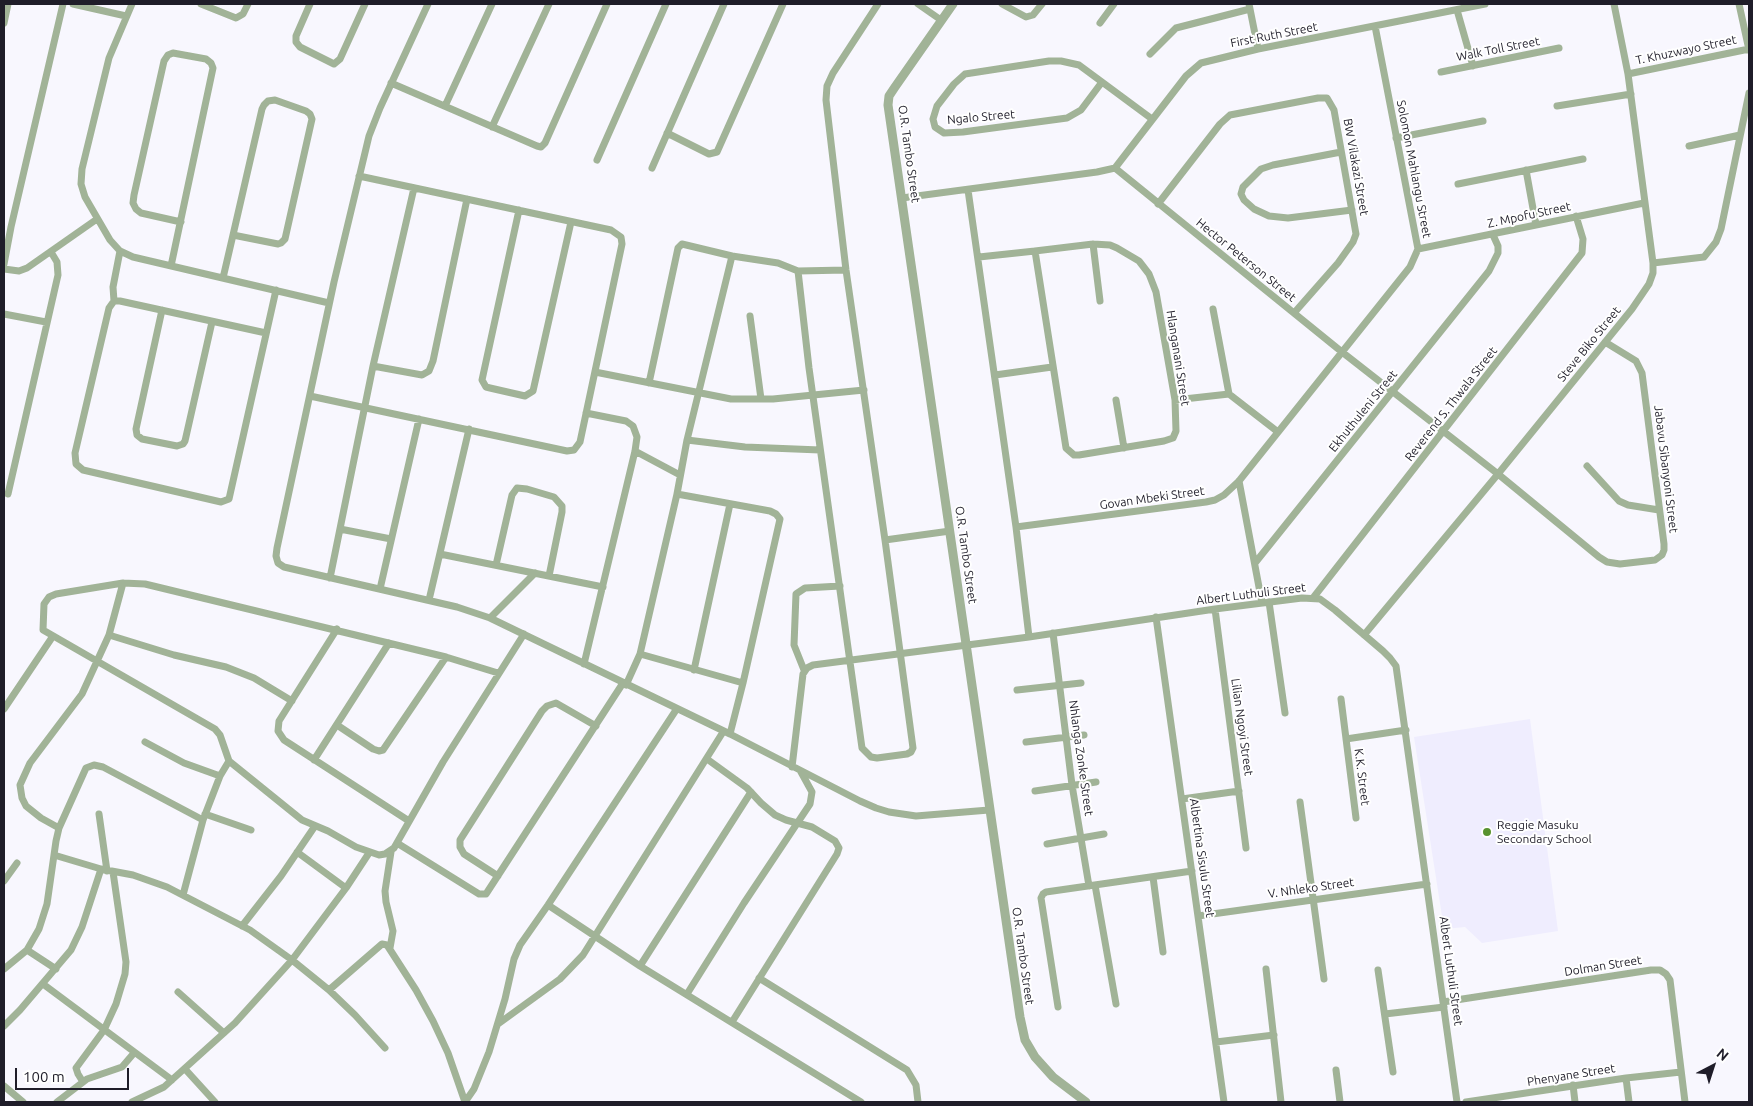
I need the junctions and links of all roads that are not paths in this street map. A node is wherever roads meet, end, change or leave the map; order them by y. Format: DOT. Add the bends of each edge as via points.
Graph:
graph roads {
  1 [pos="8,4"];
  2 [pos="63,4"];
  3 [pos="73,4"];
  4 [pos="132,4"];
  5 [pos="201,4"];
  6 [pos="248,4"];
  7 [pos="310,4"];
  8 [pos="365,4"];
  9 [pos="428,4"];
  10 [pos="492,4"];
  11 [pos="549,4"];
  12 [pos="607,4"];
  13 [pos="666,4"];
  14 [pos="724,4"];
  15 [pos="783,4"];
  16 [pos="878,4"];
  17 [pos="918,4"];
  18 [pos="953,4"];
  19 [pos="1002,4"];
  20 [pos="1042,4"];
  21 [pos="1114,4"];
  22 [pos="1485,4"];
  23 [pos="1614,4"];
  24 [pos="1740,4"];
  25 [pos="1250,7"];
  26 [pos="1457,10"];
  27 [pos="126,16"];
  28 [pos="941,20"];
  29 [pos="4,23"];
  30 [pos="1100,23"];
  31 [pos="1375,26"];
  32 [pos="1559,48"];
  33 [pos="1258,49"];
  34 [pos="1749,49"];
  35 [pos="1150,54"];
  36 [pos="1473,66"];
  37 [pos="1441,72"];
  38 [pos="1628,74"];
  39 [pos="1102,82"];
  40 [pos="392,83"];
  41 [pos="1749,93"];
  42 [pos="1631,94"];
  43 [pos="446,106"];
  44 [pos="1557,106"];
  45 [pos="1152,119"];
  46 [pos="1483,121"];
  47 [pos="492,127"];
  48 [pos="667,133"];
  49 [pos="1740,135"];
  50 [pos="1396,138"];
  51 [pos="1689,146"];
  52 [pos="1341,152"];
  53 [pos="1583,159"];
  54 [pos="598,160"];
  55 [pos="652,168"];
  56 [pos="1115,168"];
  57 [pos="1526,170"];
  58 [pos="359,176"];
  59 [pos="1458,184"];
  60 [pos="414,188"];
  61 [pos="968,190"];
  62 [pos="467,198"];
  63 [pos="902,198"];
  64 [pos="1644,203"];
  65 [pos="1158,204"];
  66 [pos="519,210"];
  67 [pos="1352,210"];
  68 [pos="1576,216"];
  69 [pos="97,219"];
  70 [pos="181,222"];
  71 [pos="571,222"];
  72 [pos="1536,225"];
  73 [pos="7,226"];
  74 [pos="233,235"];
  75 [pos="1493,235"];
  76 [pos="1093,244"];
  77 [pos="1418,249"];
  78 [pos="1036,250"];
  79 [pos="120,251"];
  80 [pos="51,252"];
  81 [pos="732,256"];
  82 [pos="979,257"];
  83 [pos="1653,263"];
  84 [pos="4,264"];
  85 [pos="172,266"];
  86 [pos="4,270"];
  87 [pos="846,270"];
  88 [pos="798,271"];
  89 [pos="223,278"];
  90 [pos="276,290"];
  91 [pos="114,301"];
  92 [pos="1100,301"];
  93 [pos="329,303"];
  94 [pos="1213,309"];
  95 [pos="162,310"];
  96 [pos="1294,313"];
  97 [pos="4,314"];
  98 [pos="750,316"];
  99 [pos="46,322"];
  100 [pos="212,322"];
  101 [pos="266,334"];
  102 [pos="1605,342"];
  103 [pos="1342,352"];
  104 [pos="373,366"];
  105 [pos="1052,367"];
  106 [pos="595,372"];
  107 [pos="995,375"];
  108 [pos="649,383"];
  109 [pos="864,390"];
  110 [pos="1392,392"];
  111 [pos="698,393"];
  112 [pos="1229,394"];
  113 [pos="812,395"];
  114 [pos="310,396"];
  115 [pos="761,399"];
  116 [pos="1116,400"];
  117 [pos="1175,400"];
  118 [pos="364,407"];
  119 [pos="586,413"];
  120 [pos="419,419"];
  121 [pos="469,429"];
  122 [pos="1278,432"];
  123 [pos="1444,432"];
  124 [pos="687,440"];
  125 [pos="1124,448"];
  126 [pos="820,450"];
  127 [pos="634,451"];
  128 [pos="1587,466"];
  129 [pos="1498,474"];
  130 [pos="680,475"];
  131 [pos="1239,481"];
  132 [pos="8,494"];
  133 [pos="677,494"];
  134 [pos="1533,503"];
  135 [pos="730,504"];
  136 [pos="1659,510"];
  137 [pos="1016,527"];
  138 [pos="340,529"];
  139 [pos="950,531"];
  140 [pos="391,539"];
  141 [pos="885,540"];
  142 [pos="440,554"];
  143 [pos="1255,563"];
  144 [pos="496,565"];
  145 [pos="535,573"];
  146 [pos="549,576"];
  147 [pos="330,578"];
  148 [pos="123,583"];
  149 [pos="840,586"];
  150 [pos="602,587"];
  151 [pos="380,589"];
  152 [pos="1313,598"];
  153 [pos="429,600"];
  154 [pos="1265,603"];
  155 [pos="1215,609"];
  156 [pos="1156,617"];
  157 [pos="490,618"];
  158 [pos="336,630"];
  159 [pos="1053,633"];
  160 [pos="524,634"];
  161 [pos="110,635"];
  162 [pos="1364,635"];
  163 [pos="53,636"];
  164 [pos="1029,637"];
  165 [pos="389,643"];
  166 [pos="966,646"];
  167 [pos="901,653"];
  168 [pos="640,654"];
  169 [pos="446,656"];
  170 [pos="850,659"];
  171 [pos="98,662"];
  172 [pos="584,664"];
  173 [pos="694,670"];
  174 [pos="804,670"];
  175 [pos="498,673"];
  176 [pos="1082,682"];
  177 [pos="743,683"];
  178 [pos="625,684"];
  179 [pos="1059,685"];
  180 [pos="1017,690"];
  181 [pos="1341,699"];
  182 [pos="292,701"];
  183 [pos="4,709"];
  184 [pos="676,710"];
  185 [pos="1286,713"];
  186 [pos="337,725"];
  187 [pos="596,726"];
  188 [pos="1406,730"];
  189 [pos="726,733"];
  190 [pos="1084,735"];
  191 [pos="1066,738"];
  192 [pos="1346,738"];
  193 [pos="146,742"];
  194 [pos="1026,742"];
  195 [pos="707,759"];
  196 [pos="314,760"];
  197 [pos="229,761"];
  198 [pos="792,766"];
  199 [pos="800,770"];
  200 [pos="220,776"];
  201 [pos="1096,782"];
  202 [pos="1072,785"];
  203 [pos="1035,791"];
  204 [pos="1239,791"];
  205 [pos="751,792"];
  206 [pos="1182,799"];
  207 [pos="1300,802"];
  208 [pos="989,810"];
  209 [pos="99,814"];
  210 [pos="204,817"];
  211 [pos="1356,818"];
  212 [pos="409,821"];
  213 [pos="797,822"];
  214 [pos="315,826"];
  215 [pos="59,828"];
  216 [pos="251,830"];
  217 [pos="1104,834"];
  218 [pos="1081,838"];
  219 [pos="397,843"];
  220 [pos="1047,844"];
  221 [pos="1246,848"];
  222 [pos="297,852"];
  223 [pos="391,852"];
  224 [pos="369,853"];
  225 [pos="54,855"];
  226 [pos="17,863"];
  227 [pos="107,871"];
  228 [pos="1192,871"];
  229 [pos="498,876"];
  230 [pos="1153,877"];
  231 [pos="4,881"];
  232 [pos="1427,884"];
  233 [pos="1092,886"];
  234 [pos="346,888"];
  235 [pos="184,895"];
  236 [pos="1313,900"];
  237 [pos="548,905"];
  238 [pos="1198,916"];
  239 [pos="242,926"];
  240 [pos="595,937"];
  241 [pos="390,948"];
  242 [pos="27,950"];
  243 [pos="1162,952"];
  244 [pos="292,960"];
  245 [pos="640,966"];
  246 [pos="4,969"];
  247 [pos="56,969"];
  248 [pos="1266,969"];
  249 [pos="1378,970"];
  250 [pos="759,978"];
  251 [pos="1324,979"];
  252 [pos="43,984"];
  253 [pos="330,990"];
  254 [pos="178,992"];
  255 [pos="687,994"];
  256 [pos="1116,1004"];
  257 [pos="1444,1004"];
  258 [pos="1058,1007"];
  259 [pos="1385,1014"];
  260 [pos="732,1022"];
  261 [pos="498,1024"];
  262 [pos="4,1026"];
  263 [pos="104,1030"];
  264 [pos="224,1033"];
  265 [pos="1274,1035"];
  266 [pos="1216,1042"];
  267 [pos="385,1048"];
  268 [pos="134,1053"];
  269 [pos="185,1069"];
  270 [pos="1336,1070"];
  271 [pos="1393,1072"];
  272 [pos="1681,1072"];
  273 [pos="1626,1078"];
  274 [pos="172,1080"];
  275 [pos="83,1082"];
  276 [pos="4,1086"];
  277 [pos="1573,1086"];
  278 [pos="23,1102"];
  279 [pos="57,1102"];
  280 [pos="132,1102"];
  281 [pos="215,1102"];
  282 [pos="465,1102"];
  283 [pos="861,1102"];
  284 [pos="918,1102"];
  285 [pos="1086,1102"];
  286 [pos="1224,1102"];
  287 [pos="1282,1102"];
  288 [pos="1340,1102"];
  289 [pos="1457,1102"];
  290 [pos="1466,1102"];
  291 [pos="1576,1102"];
  292 [pos="1629,1102"];
  293 [pos="1685,1102"];
  1 -- 29 [label="street"];
  2 -- 73 [label="street"];
  3 -- 27 [label="street"];
  4 -- 27 [label="street"];
  5 -- 6 [label="street" via="236,18 243,14"];
  7 -- 8 [label="street" via="296,42 334,64 340,59"];
  9 -- 40 [label="street"];
  10 -- 43 [label="street"];
  11 -- 47 [label="street"];
  12 -- 47 [label="street" via="543,146"];
  13 -- 54 [label="street"];
  14 -- 48 [label="street"];
  15 -- 48 [label="street" via="717,152 709,154"];
  16 -- 87 [label="street" via="833,73 826,93"];
  17 -- 28 [label="street"];
  18 -- 28 [label="street, O.R. Tambo Street"];
  19 -- 20 [label="street" via="1026,17 1033,15"];
  21 -- 30 [label="street"];
  22 -- 26 [label="street, First Ruth Street"];
  23 -- 38 [label="street, Steve Biko Street"];
  24 -- 34 [label="street"];
  25 -- 33 [label="street"];
  25 -- 35 [label="street" via="1176,28"];
  26 -- 31 [label="street, First Ruth Street"];
  26 -- 36 [label="street"];
  27 -- 69 [label="street" via="105,72 82,169 83,191"];
  28 -- 63 [label="street, O.R. Tambo Street" via="890,96 888,105"];
  31 -- 33 [label="street, First Ruth Street"];
  31 -- 50 [label="street, Solomon Mahlangu Street"];
  32 -- 36 [label="street, Walk Toll Street"];
  33 -- 45 [label="street, First Ruth Street" via="1201,62"];
  34 -- 38 [label="street, T. Khuzwayo Street"];
  36 -- 37 [label="street, Walk Toll Street"];
  38 -- 42 [label="street, Steve Biko Street"];
  39 -- 39 [label="street, Ngalo Street" via="1080,65 1061,61 965,74 937,106 933,119 935,127 944,132 956,132 1068,118 1081,110"];
  39 -- 45 [label="street, Ngalo Street"];
  40 -- 43 [label="street"];
  40 -- 58 [label="street" via="369,136"];
  41 -- 49 [label="street"];
  42 -- 44 [label="street"];
  42 -- 64 [label="street, Steve Biko Street"];
  43 -- 47 [label="street"];
  45 -- 56 [label="street, First Ruth Street"];
  46 -- 50 [label="street"];
  48 -- 55 [label="street"];
  49 -- 51 [label="street"];
  49 -- 83 [label="street" via="1716,242 1704,257"];
  50 -- 77 [label="street, Solomon Mahlangu Street"];
  52 -- 65 [label="street, BW Vilakazi Street" via="1334,110 1327,98 1230,115"];
  52 -- 67 [label="street, BW Vilakazi Street"];
  52 -- 67 [label="street" via="1261,169 1243,187 1241,194 1254,209 1279,218"];
  53 -- 57 [label="street"];
  56 -- 61 [label="street"];
  56 -- 65 [label="street, Hector Peterson Street"];
  57 -- 59 [label="street"];
  57 -- 72 [label="street"];
  58 -- 60 [label="street"];
  58 -- 93 [label="street"];
  60 -- 62 [label="street"];
  60 -- 104 [label="street"];
  61 -- 63 [label="street"];
  61 -- 82 [label="street"];
  62 -- 66 [label="street"];
  62 -- 104 [label="street" via="429,371 422,375"];
  63 -- 139 [label="street, O.R. Tambo Street"];
  64 -- 68 [label="street, Z. Mpofu Street"];
  64 -- 83 [label="street, Steve Biko Street"];
  65 -- 96 [label="street, Hector Peterson Street"];
  66 -- 71 [label="street"];
  66 -- 71 [label="street" via="482,376 486,387 525,396 533,391"];
  67 -- 96 [label="street, BW Vilakazi Street" via="1356,234 1353,242"];
  68 -- 72 [label="street, Z. Mpofu Street"];
  68 -- 123 [label="street, Reverend S. Thwala Street" via="1583,239 1582,253"];
  69 -- 79 [label="street"];
  69 -- 80 [label="street"];
  70 -- 70 [label="street" via="213,68 206,59 170,53 164,61 133,203 141,213"];
  70 -- 85 [label="street"];
  71 -- 106 [label="street" via="615,232 622,240"];
  72 -- 75 [label="street, Z. Mpofu Street"];
  73 -- 84 [label="street"];
  74 -- 74 [label="street" via="264,105 275,100 306,111 312,120 285,239 278,244"];
  74 -- 89 [label="street"];
  75 -- 77 [label="street, Z. Mpofu Street"];
  75 -- 110 [label="street, Ekhuthuleni Street" via="1498,253 1489,272"];
  76 -- 78 [label="street, Hlanganani Street"];
  76 -- 92 [label="street"];
  76 -- 117 [label="street, Hlanganani Street" via="1110,245 1124,251 1139,261 1149,274 1156,292"];
  77 -- 103 [label="street, Solomon Mahlangu Street" via="1410,267"];
  78 -- 82 [label="street, Hlanganani Street"];
  78 -- 105 [label="street, Hlanganani Street"];
  79 -- 85 [label="street"];
  79 -- 91 [label="street" via="113,287"];
  80 -- 86 [label="street" via="23,270"];
  80 -- 99 [label="street" via="57,262 58,275"];
  81 -- 88 [label="street" via="778,263"];
  81 -- 108 [label="street" via="687,244 680,246"];
  81 -- 111 [label="street"];
  82 -- 107 [label="street"];
  83 -- 102 [label="street, Steve Biko Street" via="1649,284"];
  85 -- 89 [label="street"];
  87 -- 88 [label="street"];
  87 -- 109 [label="street"];
  88 -- 113 [label="street"];
  89 -- 90 [label="street"];
  90 -- 93 [label="street"];
  90 -- 101 [label="street"];
  91 -- 95 [label="street"];
  91 -- 101 [label="street" via="109,308 102,337 76,464 87,471 221,502 230,496"];
  93 -- 114 [label="street"];
  94 -- 112 [label="street"];
  95 -- 100 [label="street"];
  95 -- 100 [label="street" via="136,428 142,439 177,446 183,444"];
  96 -- 103 [label="street, Hector Peterson Street"];
  97 -- 99 [label="street"];
  98 -- 115 [label="street"];
  99 -- 132 [label="street"];
  100 -- 101 [label="street"];
  102 -- 129 [label="street, Steve Biko Street"];
  102 -- 136 [label="street, Jabavu Sibanyoni Street" via="1636,361 1641,369"];
  103 -- 110 [label="street, Hector Peterson Street"];
  103 -- 122 [label="street, Govan Mbeki Street"];
  104 -- 118 [label="street"];
  105 -- 107 [label="street"];
  105 -- 125 [label="street, Hlanganani Street" via="1068,450 1079,455"];
  106 -- 108 [label="street"];
  106 -- 119 [label="street"];
  107 -- 137 [label="street"];
  108 -- 111 [label="street"];
  109 -- 113 [label="street"];
  109 -- 141 [label="street"];
  110 -- 123 [label="street, Hector Peterson Street"];
  110 -- 143 [label="street, Ekhuthuleni Street"];
  111 -- 115 [label="street" via="731,399"];
  111 -- 124 [label="street"];
  112 -- 117 [label="street"];
  112 -- 122 [label="street"];
  113 -- 115 [label="street"];
  113 -- 126 [label="street"];
  114 -- 118 [label="street"];
  114 -- 147 [label="street" via="276,556 284,567"];
  116 -- 125 [label="street"];
  117 -- 125 [label="street, Hlanganani Street" via="1176,431 1173,438"];
  118 -- 120 [label="street"];
  118 -- 138 [label="street"];
  119 -- 121 [label="street" via="578,446 571,451"];
  119 -- 127 [label="street" via="630,423 636,432"];
  120 -- 121 [label="street"];
  120 -- 140 [label="street"];
  121 -- 142 [label="street"];
  122 -- 131 [label="street, Govan Mbeki Street"];
  123 -- 129 [label="street, Hector Peterson Street"];
  123 -- 152 [label="street, Reverend S. Thwala Street"];
  124 -- 126 [label="street" via="745,447"];
  124 -- 130 [label="street"];
  126 -- 149 [label="street"];
  127 -- 130 [label="street"];
  127 -- 150 [label="street"];
  128 -- 136 [label="street" via="1619,501"];
  129 -- 134 [label="street, Hector Peterson Street"];
  129 -- 162 [label="street, Steve Biko Street"];
  130 -- 133 [label="street"];
  131 -- 137 [label="street, Govan Mbeki Street" via="1224,495 1211,501"];
  131 -- 143 [label="street"];
  133 -- 135 [label="street"];
  133 -- 168 [label="street"];
  134 -- 136 [label="street, Jabavu Sibanyoni Street" via="1603,560 1620,564 1655,560 1662,555 1664,544"];
  135 -- 173 [label="street"];
  135 -- 177 [label="street" via="773,512 780,519"];
  137 -- 164 [label="street"];
  138 -- 140 [label="street"];
  138 -- 147 [label="street"];
  139 -- 141 [label="street"];
  139 -- 166 [label="street, O.R. Tambo Street"];
  140 -- 151 [label="street"];
  141 -- 167 [label="street"];
  142 -- 144 [label="street"];
  142 -- 153 [label="street"];
  143 -- 154 [label="street"];
  144 -- 145 [label="street"];
  144 -- 146 [label="street" via="512,494 517,488 527,489 554,496 562,506"];
  145 -- 146 [label="street"];
  145 -- 157 [label="street"];
  146 -- 150 [label="street"];
  147 -- 151 [label="street"];
  148 -- 158 [label="street" via="145,584"];
  148 -- 161 [label="street"];
  148 -- 163 [label="street" via="49,597 44,604 43,630"];
  149 -- 170 [label="street"];
  149 -- 174 [label="street" via="805,588 796,594 794,645"];
  150 -- 172 [label="street"];
  151 -- 153 [label="street"];
  152 -- 154 [label="street, Albert Luthuli Street"];
  152 -- 162 [label="street, Albert Luthuli Street" via="1325,602"];
  153 -- 157 [label="street"];
  154 -- 155 [label="street, Albert Luthuli Street"];
  154 -- 185 [label="street"];
  155 -- 156 [label="street, Albert Luthuli Street"];
  155 -- 204 [label="street, Lilian Ngoyi Street"];
  156 -- 159 [label="street, Albert Luthuli Street"];
  156 -- 206 [label="street, Albertina Sisulu Street"];
  157 -- 160 [label="street"];
  158 -- 165 [label="street"];
  158 -- 182 [label="street"];
  159 -- 164 [label="street, Albert Luthuli Street"];
  159 -- 179 [label="street, Nhlanga Zonke Street"];
  160 -- 172 [label="street"];
  160 -- 175 [label="street"];
  161 -- 171 [label="street"];
  161 -- 182 [label="street" via="226,667 254,678"];
  162 -- 188 [label="street, Albert Luthuli Street" via="1396,666"];
  163 -- 171 [label="street"];
  163 -- 183 [label="street"];
  164 -- 166 [label="street, Albert Luthuli Street"];
  165 -- 169 [label="street"];
  165 -- 186 [label="street"];
  166 -- 167 [label="street, Albert Luthuli Street"];
  166 -- 208 [label="street, O.R. Tambo Street"];
  167 -- 170 [label="street, Albert Luthuli Street"];
  167 -- 170 [label="street" via="913,748 907,754 877,758 862,748"];
  168 -- 173 [label="street"];
  168 -- 178 [label="street"];
  169 -- 175 [label="street"];
  169 -- 186 [label="street" via="383,750 375,751"];
  170 -- 174 [label="street, Albert Luthuli Street" via="813,665"];
  171 -- 197 [label="street" via="215,729"];
  171 -- 215 [label="street" via="77,701 30,763 20,785 26,806"];
  172 -- 178 [label="street"];
  173 -- 177 [label="street"];
  174 -- 198 [label="street"];
  175 -- 212 [label="street"];
  176 -- 179 [label="street"];
  177 -- 189 [label="street"];
  178 -- 184 [label="street"];
  178 -- 187 [label="street"];
  179 -- 180 [label="street"];
  179 -- 191 [label="street, Nhlanga Zonke Street"];
  181 -- 192 [label="street, K.K. Street"];
  182 -- 196 [label="street" via="279,721 278,731 284,740"];
  184 -- 189 [label="street"];
  184 -- 237 [label="street"];
  186 -- 196 [label="street"];
  187 -- 229 [label="street"];
  187 -- 229 [label="street" via="556,704 542,711 460,840 464,854"];
  188 -- 192 [label="street, K.K. Street"];
  188 -- 232 [label="street, Albert Luthuli Street"];
  189 -- 195 [label="street"];
  189 -- 198 [label="street"];
  190 -- 191 [label="street"];
  191 -- 194 [label="street"];
  191 -- 202 [label="street, Nhlanga Zonke Street"];
  192 -- 211 [label="street, K.K. Street"];
  193 -- 200 [label="street" via="196,769"];
  195 -- 205 [label="street"];
  195 -- 240 [label="street"];
  196 -- 212 [label="street"];
  197 -- 200 [label="street"];
  197 -- 214 [label="street" via="292,813"];
  198 -- 199 [label="street"];
  199 -- 208 [label="street" via="889,812 916,816"];
  199 -- 213 [label="street" via="812,796"];
  200 -- 210 [label="street"];
  201 -- 202 [label="street"];
  202 -- 203 [label="street"];
  202 -- 218 [label="street, Nhlanga Zonke Street"];
  204 -- 206 [label="street"];
  204 -- 221 [label="street, Lilian Ngoyi Street"];
  205 -- 213 [label="street" via="775,815"];
  205 -- 245 [label="street"];
  206 -- 228 [label="street, Albertina Sisulu Street"];
  207 -- 236 [label="street"];
  208 -- 285 [label="street, O.R. Tambo Street" via="1024,1035 1029,1048 1053,1077"];
  209 -- 227 [label="street"];
  210 -- 215 [label="street" via="94,765 83,773"];
  210 -- 216 [label="street"];
  210 -- 235 [label="street"];
  212 -- 219 [label="street"];
  213 -- 250 [label="street" via="831,838 839,851"];
  213 -- 255 [label="street"];
  214 -- 222 [label="street"];
  214 -- 224 [label="street"];
  215 -- 225 [label="street"];
  217 -- 218 [label="street"];
  218 -- 220 [label="street"];
  218 -- 233 [label="street, Nhlanga Zonke Street"];
  219 -- 223 [label="street"];
  219 -- 229 [label="street" via="482,895 488,893"];
  222 -- 234 [label="street"];
  222 -- 239 [label="street"];
  223 -- 224 [label="street"];
  223 -- 241 [label="street" via="385,890 393,931"];
  224 -- 234 [label="street"];
  225 -- 227 [label="street"];
  225 -- 242 [label="street" via="43,919"];
  226 -- 231 [label="street"];
  227 -- 235 [label="street" via="150,880"];
  227 -- 247 [label="street" via="71,950"];
  227 -- 263 [label="street" via="126,962 121,989"];
  228 -- 230 [label="street"];
  228 -- 238 [label="street, Albertina Sisulu Street"];
  230 -- 233 [label="street"];
  230 -- 243 [label="street"];
  232 -- 236 [label="street, V. Nhleko Street"];
  232 -- 257 [label="street, Albert Luthuli Street"];
  233 -- 256 [label="street, Nhlanga Zonke Street"];
  233 -- 258 [label="street" via="1043,894"];
  234 -- 244 [label="street"];
  235 -- 239 [label="street"];
  236 -- 238 [label="street, V. Nhleko Street"];
  236 -- 251 [label="street"];
  237 -- 240 [label="street"];
  237 -- 261 [label="street" via="517,951"];
  238 -- 266 [label="street, Albertina Sisulu Street"];
  239 -- 244 [label="street"];
  240 -- 245 [label="street"];
  240 -- 261 [label="street" via="560,979"];
  241 -- 253 [label="street" via="382,944"];
  241 -- 282 [label="street" via="433,1021"];
  242 -- 246 [label="street"];
  242 -- 247 [label="street"];
  244 -- 253 [label="street"];
  244 -- 264 [label="street"];
  245 -- 255 [label="street"];
  247 -- 252 [label="street"];
  248 -- 265 [label="street"];
  249 -- 259 [label="street"];
  250 -- 260 [label="street"];
  250 -- 284 [label="street" via="907,1070 916,1085"];
  252 -- 262 [label="street"];
  252 -- 263 [label="street"];
  253 -- 267 [label="street"];
  254 -- 264 [label="street"];
  255 -- 260 [label="street"];
  257 -- 259 [label="street"];
  257 -- 272 [label="street, Dolman Street" via="1660,970 1670,980"];
  257 -- 289 [label="street, Albert Luthuli Street"];
  259 -- 271 [label="street"];
  260 -- 283 [label="street"];
  261 -- 282 [label="street" via="482,1072"];
  263 -- 268 [label="street"];
  263 -- 275 [label="street" via="77,1066 76,1072"];
  264 -- 269 [label="street"];
  265 -- 266 [label="street"];
  265 -- 287 [label="street"];
  266 -- 286 [label="street, Albertina Sisulu Street"];
  268 -- 274 [label="street"];
  268 -- 275 [label="street" via="118,1070"];
  269 -- 274 [label="street"];
  269 -- 281 [label="street"];
  270 -- 288 [label="street"];
  272 -- 273 [label="street, Phenyane Street"];
  272 -- 293 [label="street, Dolman Street"];
  273 -- 277 [label="street, Phenyane Street"];
  273 -- 292 [label="street"];
  274 -- 280 [label="street"];
  275 -- 279 [label="street"];
  276 -- 278 [label="street"];
  277 -- 290 [label="street, Phenyane Street"];
  277 -- 291 [label="street"];
}
